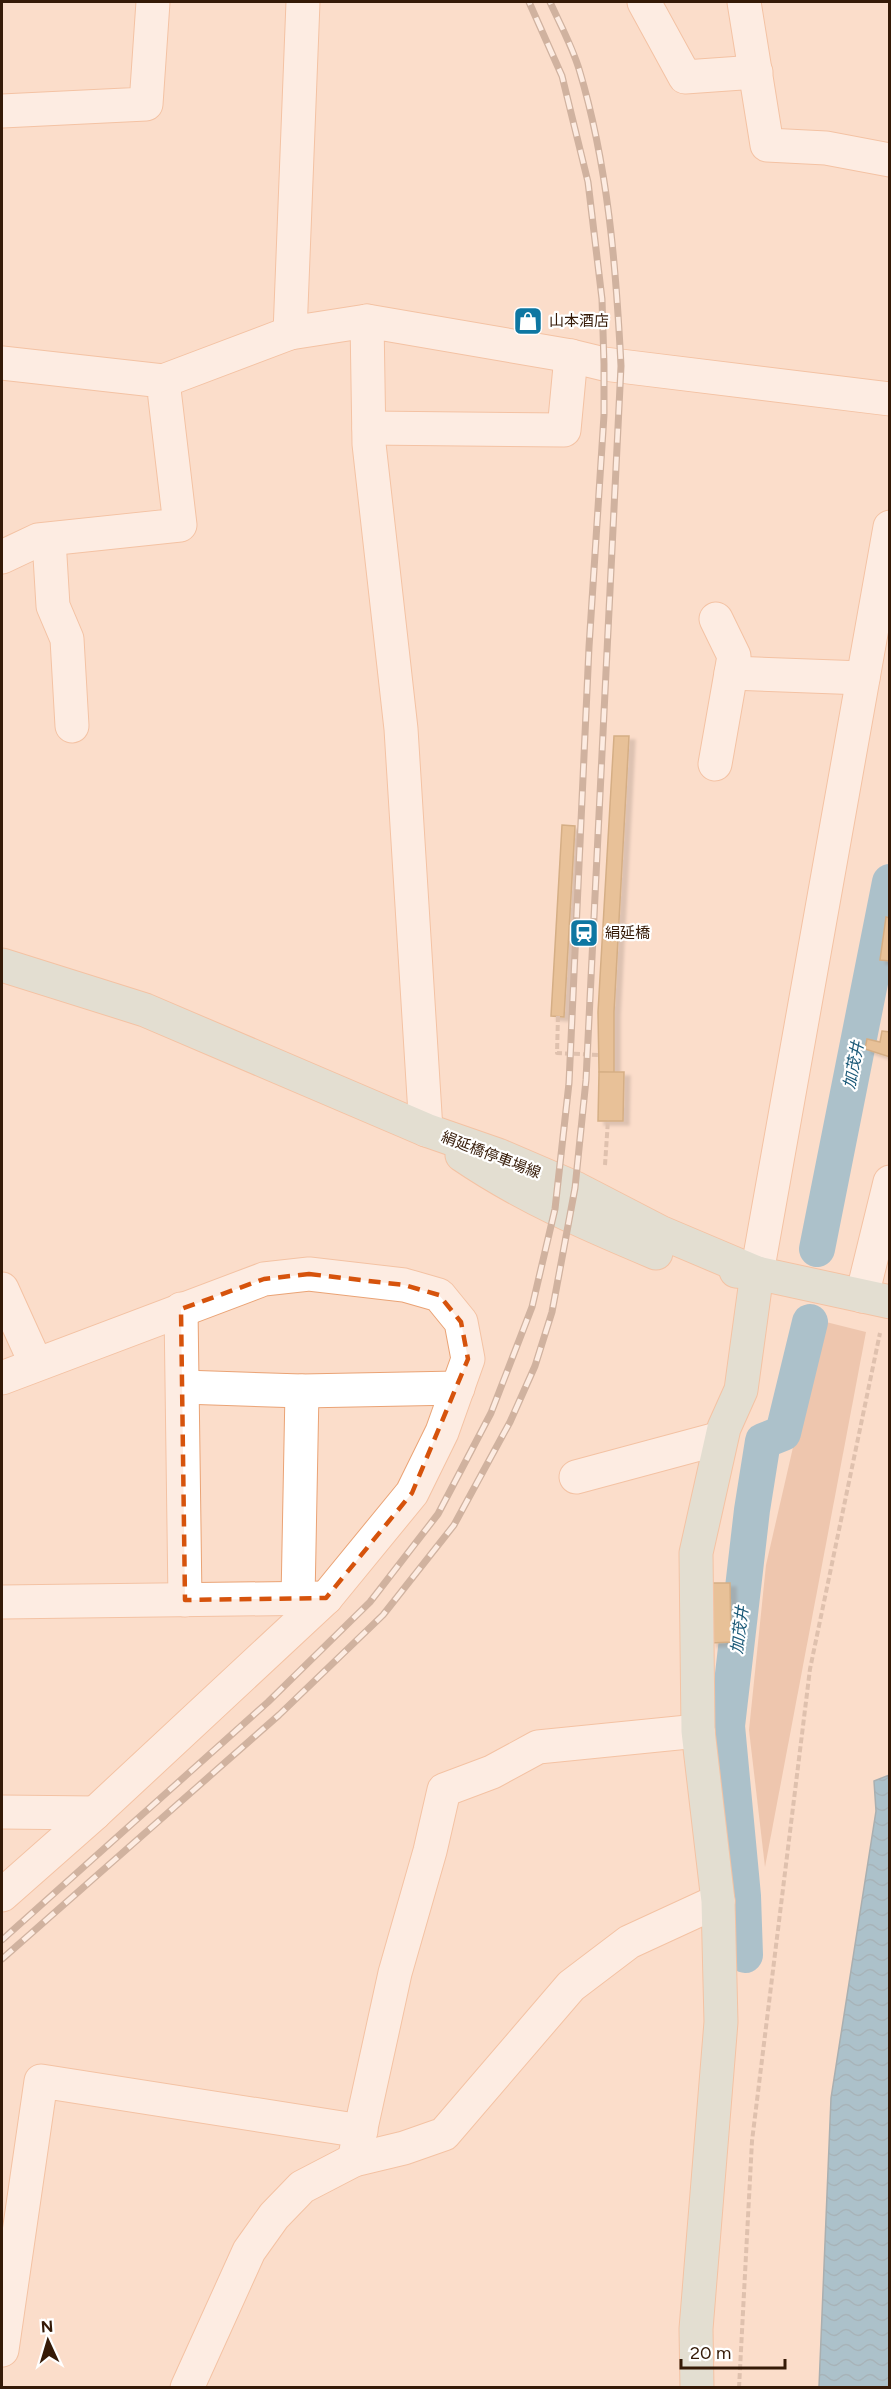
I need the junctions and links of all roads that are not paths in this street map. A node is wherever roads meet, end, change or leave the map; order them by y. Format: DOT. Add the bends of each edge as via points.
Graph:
graph roads {
  1 [pos="153,2"];
  2 [pos="303,2"];
  3 [pos="644,2"];
  4 [pos="744,2"];
  5 [pos="756,72"];
  6 [pos="2,111"];
  7 [pos="890,160"];
  8 [pos="367,321"];
  9 [pos="290,333"];
  10 [pos="571,356"];
  11 [pos="2,363"];
  12 [pos="163,381"];
  13 [pos="890,399"];
  14 [pos="369,428"];
  15 [pos="890,527"];
  16 [pos="49,540"];
  17 [pos="2,557"];
  18 [pos="716,619"];
  19 [pos="731,673"];
  20 [pos="862,678"];
  21 [pos="72,726"];
  22 [pos="715,764"];
  23 [pos="2,965"];
  24 [pos="426,1130"];
  25 [pos="890,1182"];
  26 [pos="757,1273"];
  27 [pos="2,1289"];
  28 [pos="878,1308"];
  29 [pos="181,1309"];
  30 [pos="36,1364"];
  31 [pos="2,1377"];
  32 [pos="183,1387"];
  33 [pos="458,1388"];
  34 [pos="302,1391"];
  35 [pos="721,1438"];
  36 [pos="576,1477"];
  37 [pos="312,1599"];
  38 [pos="185,1600"];
  39 [pos="2,1602"];
  40 [pos="699,1731"];
  41 [pos="2,1812"];
  42 [pos="95,1812"];
  43 [pos="2,1895"];
  44 [pos="718,1901"];
  45 [pos="358,2145"];
  46 [pos="2,2350"];
  47 [pos="188,2388"];
  48 [pos="697,2388"];
  1 -- 6 [label="street" via="146,104"];
  2 -- 9 [label="street"];
  3 -- 5 [label="street" via="685,77"];
  4 -- 5 [label="street"];
  5 -- 7 [label="street" via="767,145 826,148"];
  8 -- 9 [label="street"];
  8 -- 10 [label="street"];
  8 -- 14 [label="street"];
  9 -- 12 [label="street"];
  10 -- 13 [label="street" via="612,365"];
  10 -- 14 [label="street" via="564,430"];
  11 -- 12 [label="street"];
  12 -- 16 [label="street" via="180,525"];
  14 -- 24 [label="street" via="401,729"];
  15 -- 20 [label="street"];
  16 -- 17 [label="street" via="38,540"];
  16 -- 21 [label="street" via="53,606 67,639"];
  18 -- 19 [label="street" via="734,656"];
  19 -- 20 [label="street"];
  19 -- 22 [label="street"];
  20 -- 26 [label="street"];
  23 -- 24 [label="street" via="145,1010"];
  24 -- 26 [label="street, 絹延橋停車場線" via="575,1188 660,1232"];
  24 -- 26 [label="street, 絹延橋停車場線" via="496,1179 555,1209 656,1252 717,1269"];
  25 -- 28 [label="street"];
  26 -- 28 [label="street, 絹延橋停車場線" via="812,1284"];
  26 -- 35 [label="street" via="741,1390"];
  27 -- 30 [label="street"];
  29 -- 30 [label="street"];
  29 -- 32 [label="street"];
  29 -- 33 [label="street" via="264,1279 309,1274 404,1284 440,1295 461,1322 468,1359"];
  30 -- 31 [label="street"];
  32 -- 34 [label="street"];
  32 -- 38 [label="street"];
  33 -- 34 [label="street"];
  33 -- 37 [label="street" via="442,1432 412,1493"];
  34 -- 37 [label="street"];
  35 -- 36 [label="street"];
  35 -- 40 [label="street" via="696,1553"];
  37 -- 38 [label="street"];
  37 -- 42 [label="street"];
  38 -- 39 [label="street"];
  40 -- 44 [label="street"];
  40 -- 45 [label="street" via="538,1747 492,1772 444,1790 395,1973"];
  41 -- 42 [label="street"];
  42 -- 43 [label="street"];
  44 -- 45 [label="street" via="629,1942 571,1986 444,2134 404,2148"];
  44 -- 48 [label="street" via="721,2022 696,2329"];
  45 -- 46 [label="street" via="41,2081"];
  45 -- 47 [label="street" via="302,2187 249,2251"];
}
